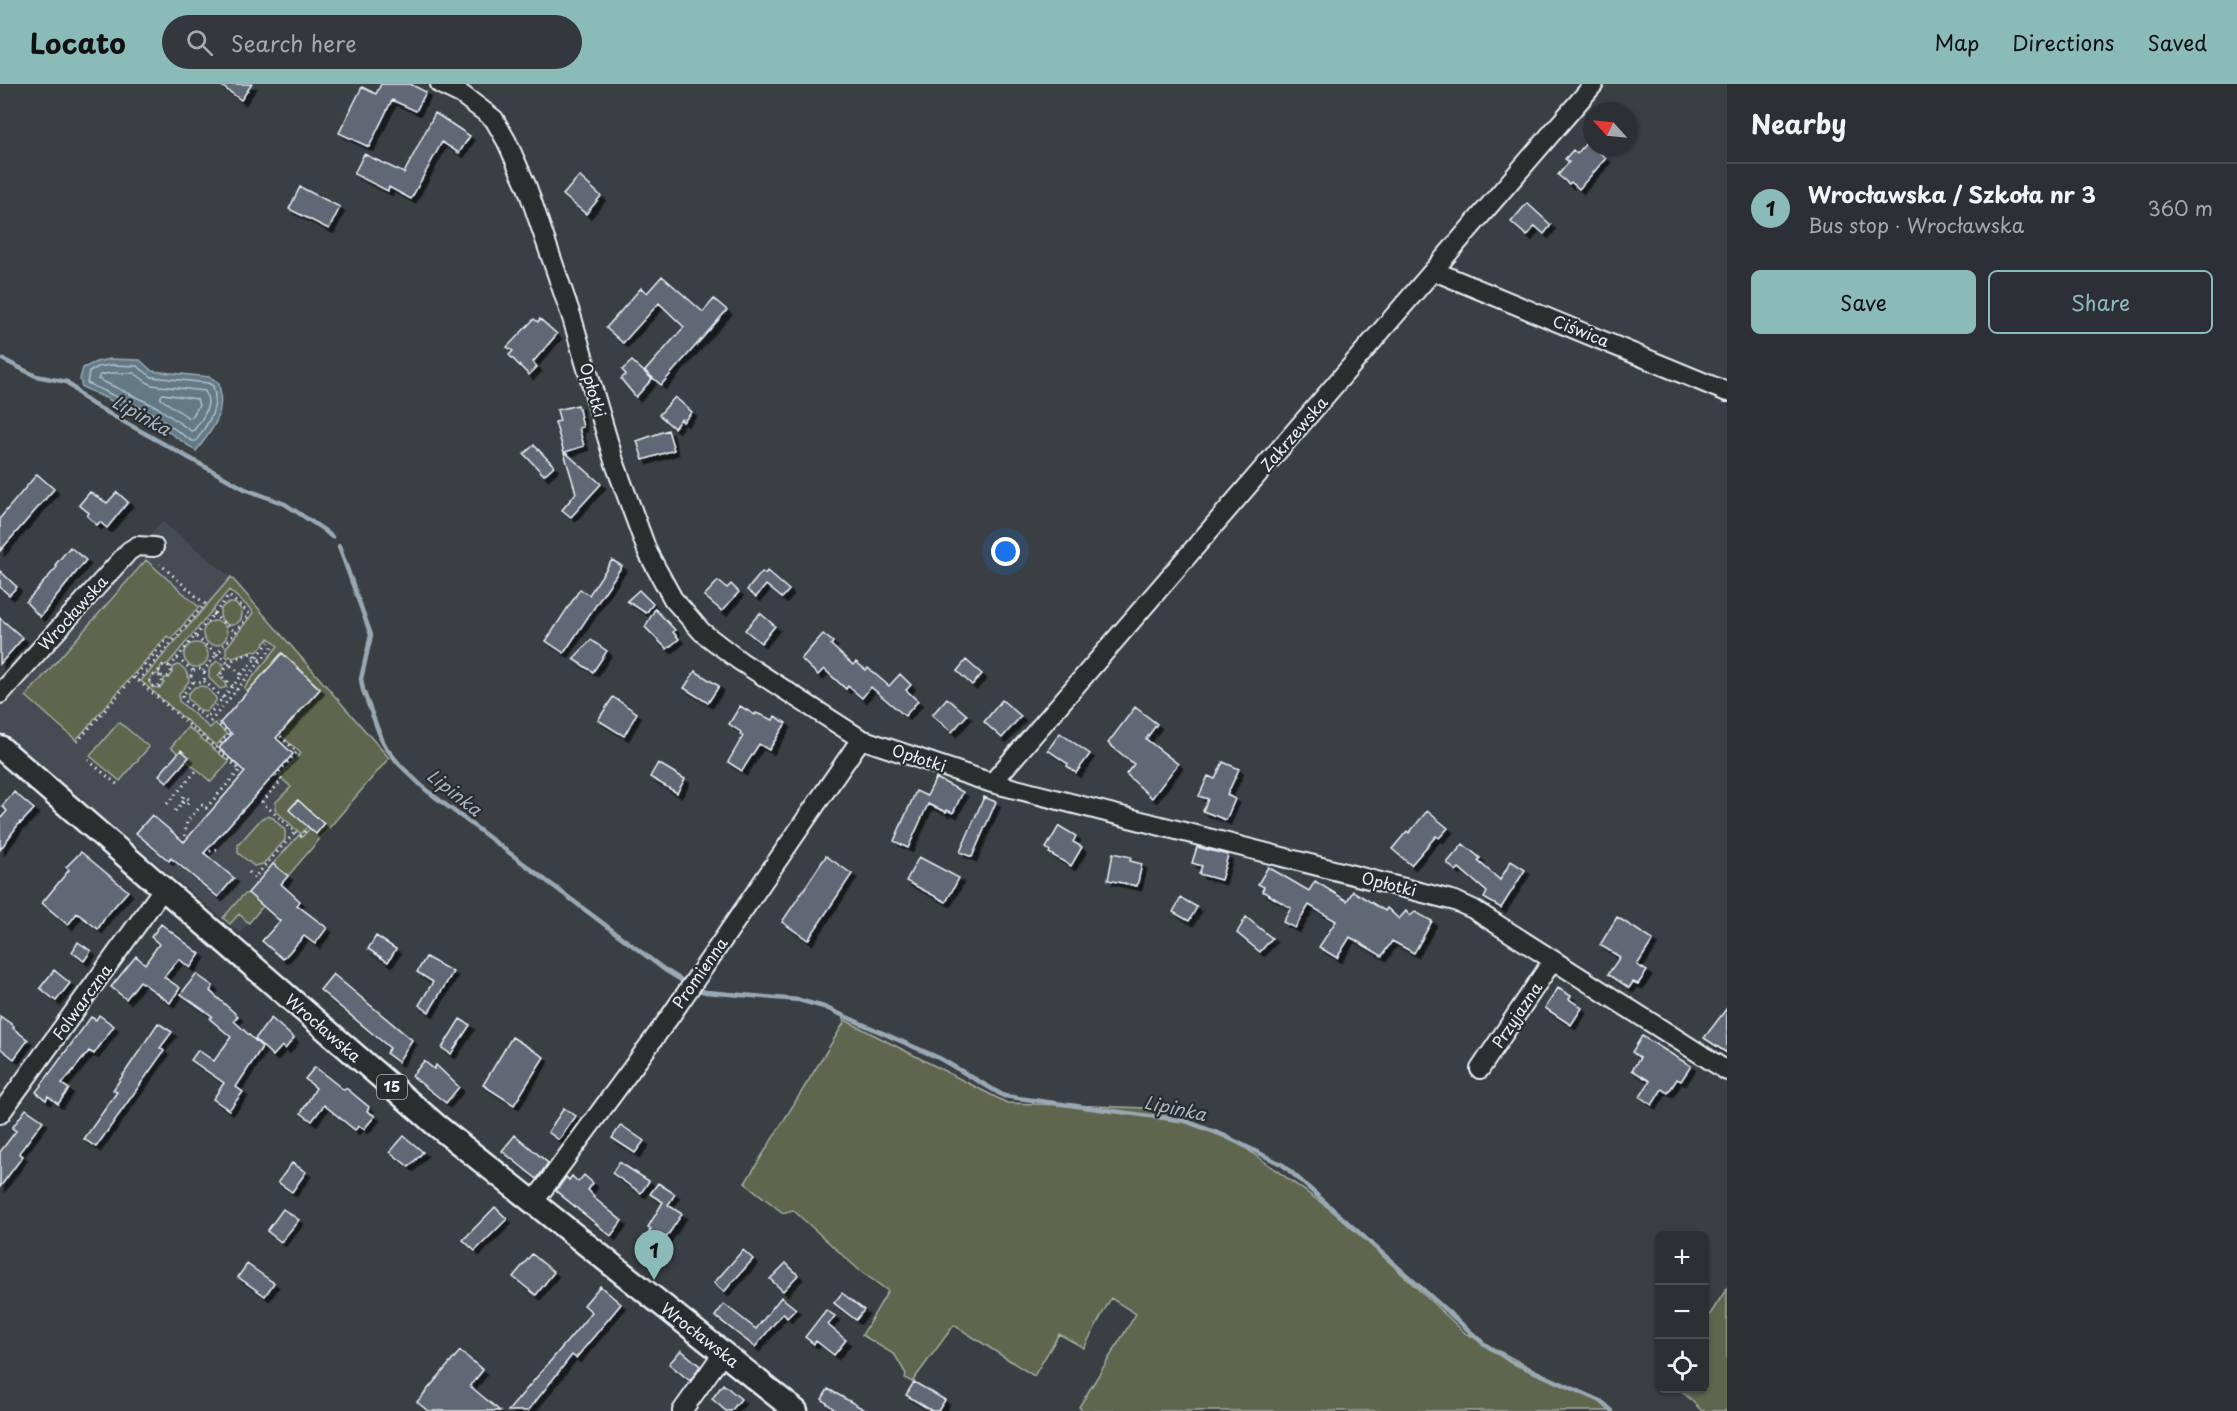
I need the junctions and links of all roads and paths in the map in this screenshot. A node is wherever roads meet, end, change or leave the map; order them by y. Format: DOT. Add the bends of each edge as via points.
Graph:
graph roads {
  1 [pos="440,84"];
  2 [pos="1594,84"];
  3 [pos="1434,271"];
  4 [pos="1727,392"];
  5 [pos="154,547"];
  6 [pos="160,564"];
  7 [pos="213,614"];
  8 [pos="235,632"];
  9 [pos="195,636"];
  10 [pos="168,638"];
  11 [pos="270,642"];
  12 [pos="274,645"];
  13 [pos="217,654"];
  14 [pos="177,658"];
  15 [pos="261,661"];
  16 [pos="170,667"];
  17 [pos="203,670"];
  18 [pos="193,671"];
  19 [pos="242,675"];
  20 [pos="161,676"];
  21 [pos="134,677"];
  22 [pos="138,681"];
  23 [pos="204,681"];
  24 [pos="193,682"];
  25 [pos="237,690"];
  26 [pos="0,694"];
  27 [pos="223,698"];
  28 [pos="210,722"];
  29 [pos="216,722"];
  30 [pos="279,735"];
  31 [pos="861,739"];
  32 [pos="77,742"];
  33 [pos="0,747"];
  34 [pos="216,748"];
  35 [pos="88,760"];
  36 [pos="197,770"];
  37 [pos="992,783"];
  38 [pos="119,786"];
  39 [pos="183,802"];
  40 [pos="167,804"];
  41 [pos="175,811"];
  42 [pos="309,827"];
  43 [pos="295,832"];
  44 [pos="184,842"];
  45 [pos="221,848"];
  46 [pos="204,853"];
  47 [pos="249,872"];
  48 [pos="163,889"];
  49 [pos="1553,960"];
  50 [pos="1480,1069"];
  51 [pos="1727,1071"];
  52 [pos="0,1114"];
  53 [pos="533,1203"];
  54 [pos="723,1353"];
  55 [pos="682,1411"];
  56 [pos="796,1411"];
  1 -- 31 [label="street, Opłotki" via="461,94 494,119 507,142 527,187 572,318 614,461 648,553 673,599 702,632 740,661"];
  2 -- 3 [label="street, Zakrzewska"];
  3 -- 4 [label="street, Ciświca"];
  3 -- 37 [label="street, Zakrzewska"];
  5 -- 26 [label="street, Wrocławska" via="137,546 129,551"];
  6 -- 22 [label="path" via="205,604"];
  7 -- 8 [label="path"];
  7 -- 8 [label="path" via="229,596 250,614"];
  7 -- 9 [label="path"];
  8 -- 13 [label="path"];
  9 -- 13 [label="path"];
  9 -- 14 [label="path"];
  10 -- 21 [label="path"];
  11 -- 19 [label="path"];
  12 -- 15 [label="path"];
  13 -- 17 [label="path"];
  13 -- 19 [label="path"];
  14 -- 16 [label="path"];
  14 -- 18 [label="path"];
  15 -- 25 [label="path"];
  15 -- 25 [label="path" via="251,653 234,659 220,675"];
  16 -- 20 [label="path" via="169,676"];
  16 -- 20 [label="path" via="161,667"];
  17 -- 18 [label="path"];
  17 -- 23 [label="path"];
  18 -- 24 [label="path"];
  19 -- 27 [label="path"];
  20 -- 20 [label="path" via="161,685 152,685 152,676"];
  21 -- 22 [label="path"];
  21 -- 32 [label="path"];
  22 -- 34 [label="path"];
  23 -- 24 [label="path"];
  23 -- 27 [label="path"];
  24 -- 27 [label="path" via="182,696 206,718"];
  25 -- 28 [label="path"];
  29 -- 34 [label="path" via="229,734"];
  30 -- 43 [label="path" via="297,752 276,775 282,780 262,802"];
  31 -- 37 [label="street, Opłotki"];
  31 -- 53 [label="street, Promienna" via="669,1018"];
  33 -- 48 [label="main road, Wrocławska / 15"];
  34 -- 44 [label="path" via="240,770 206,808 202,805 187,821"];
  35 -- 38 [label="path"];
  36 -- 40 [label="path"];
  37 -- 49 [label="street, Opłotki" via="1455,901"];
  39 -- 41 [label="path"];
  42 -- 43 [label="path" via="301,836"];
  43 -- 47 [label="path" via="254,878"];
  45 -- 46 [label="path"];
  48 -- 52 [label="street, Folwarczna"];
  48 -- 53 [label="main road, Wrocławska / 15" via="436,1125"];
  49 -- 50 [label="street, Przyjazna"];
  49 -- 51 [label="street, Opłotki"];
  53 -- 54 [label="main road, Wrocławska / 15"];
  54 -- 55 [label="street"];
  54 -- 56 [label="main road, Wrocławska / 15"];
}
